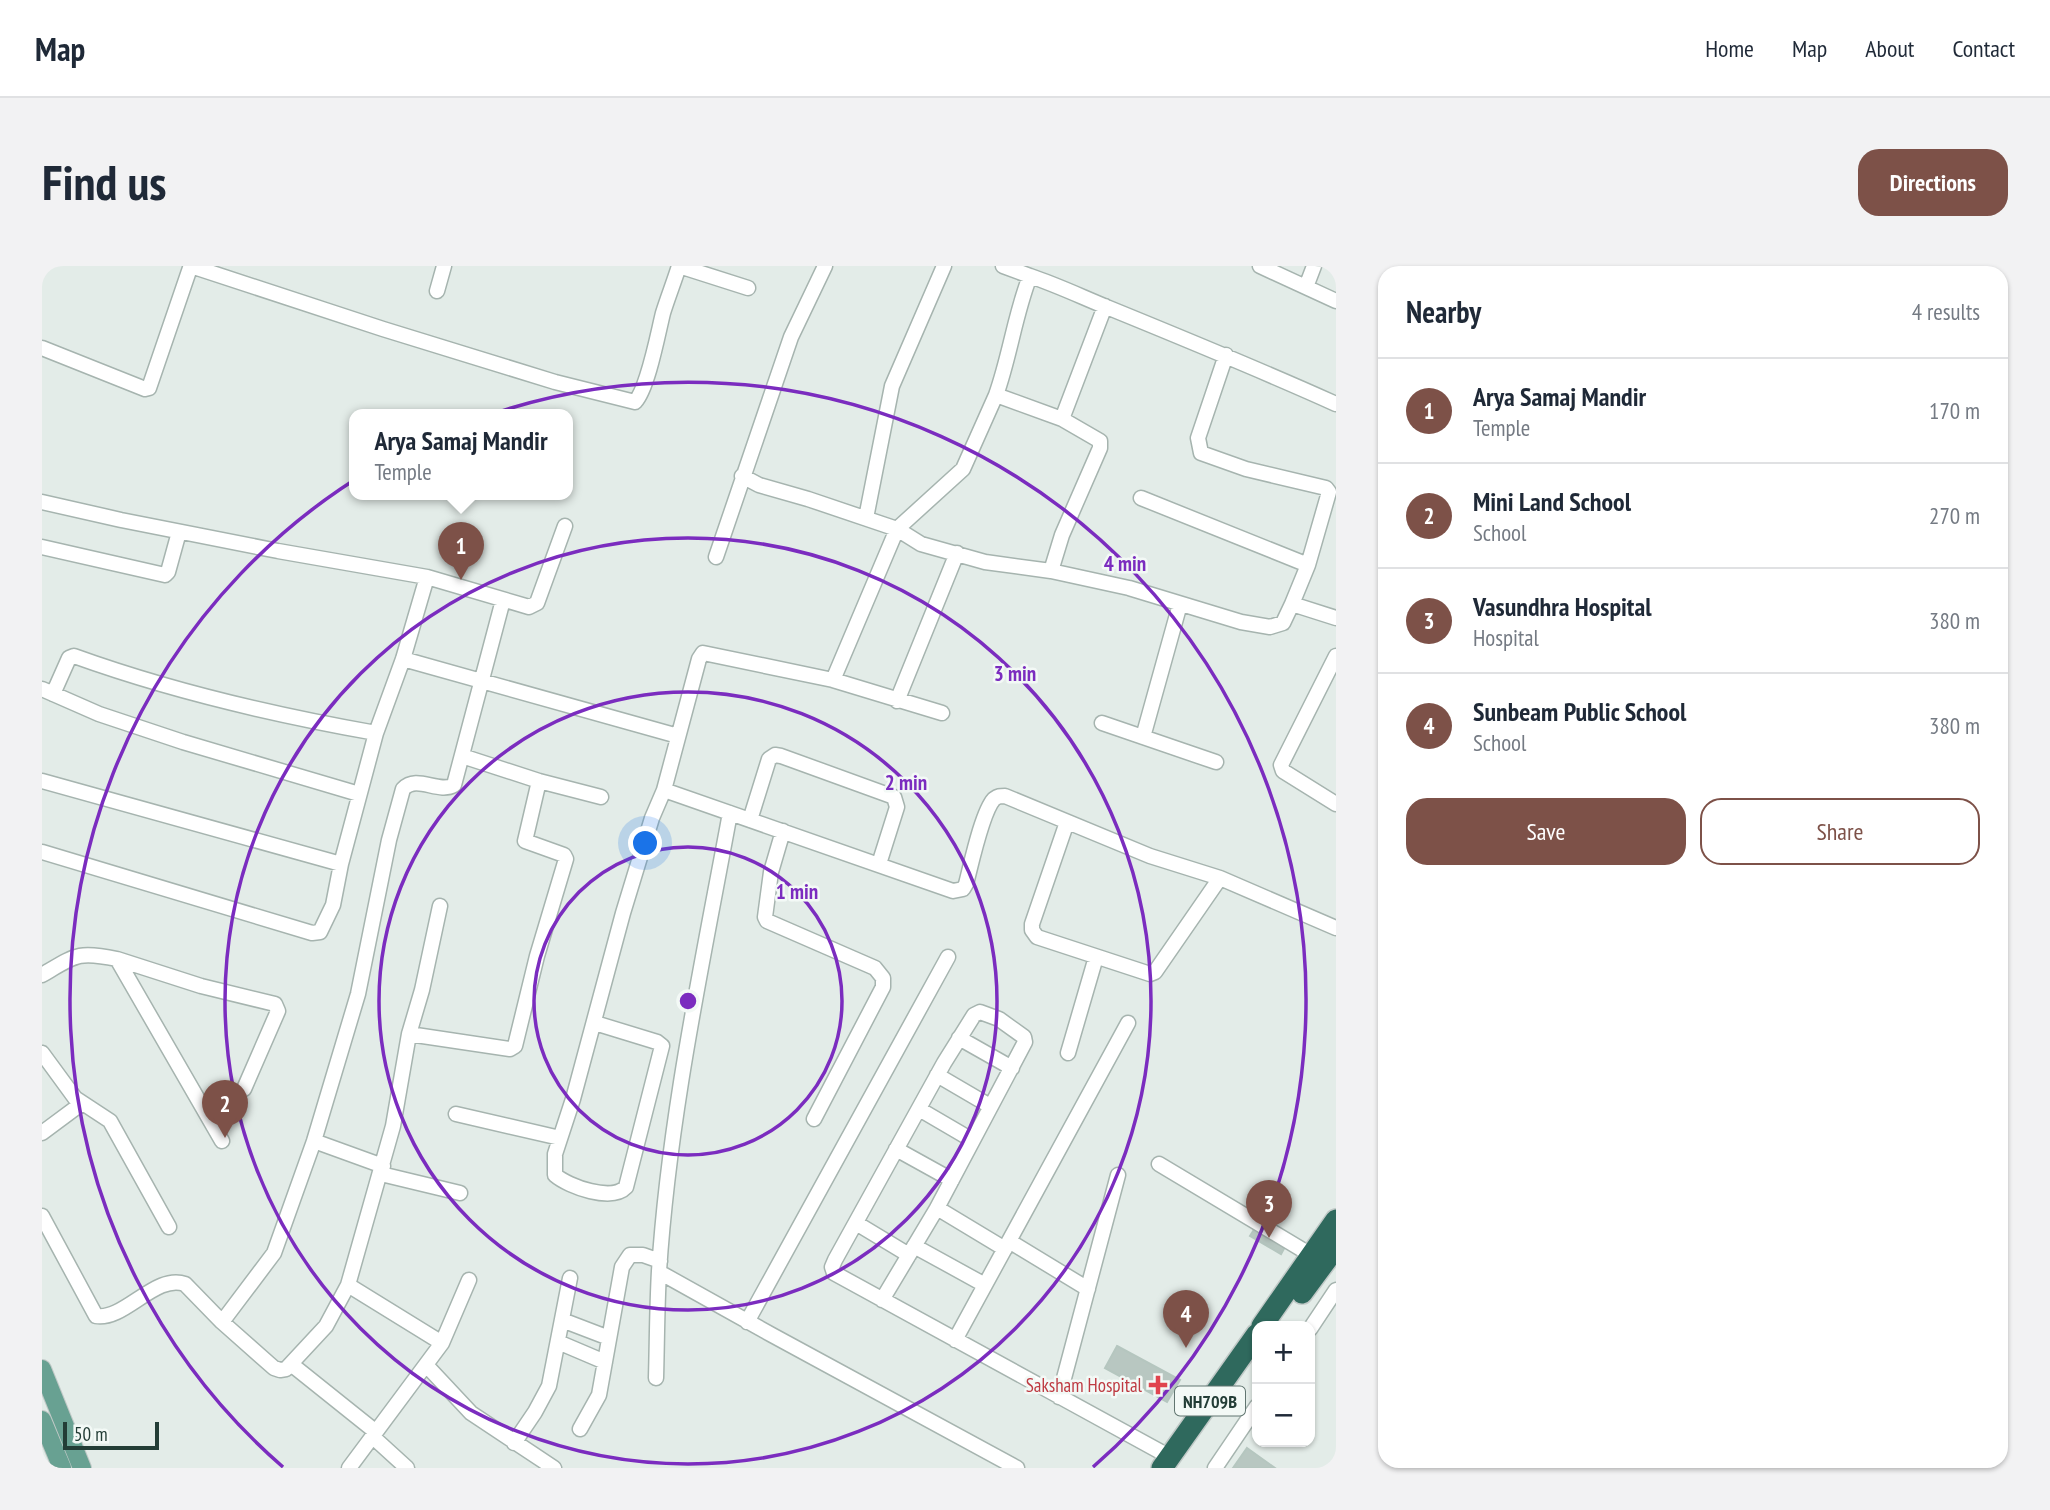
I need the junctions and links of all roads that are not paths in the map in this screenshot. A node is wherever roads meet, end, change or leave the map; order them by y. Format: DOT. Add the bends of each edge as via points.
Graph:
graph roads {
  1 [pos="194,266"];
  2 [pos="444,266"];
  3 [pos="680,266"];
  4 [pos="825,266"];
  5 [pos="944,266"];
  6 [pos="1003,266"];
  7 [pos="1260,266"];
  8 [pos="1314,266"];
  9 [pos="226,271"];
  10 [pos="1030,276"];
  11 [pos="1306,287"];
  12 [pos="748,288"];
  13 [pos="437,291"];
  14 [pos="1336,301"];
  15 [pos="1105,306"];
  16 [pos="42,348"];
  17 [pos="1226,355"];
  18 [pos="996,394"];
  19 [pos="1336,404"];
  20 [pos="1062,419"];
  21 [pos="742,476"];
  22 [pos="1141,498"];
  23 [pos="42,502"];
  24 [pos="866,519"];
  25 [pos="565,526"];
  26 [pos="897,529"];
  27 [pos="179,532"];
  28 [pos="42,547"];
  29 [pos="957,553"];
  30 [pos="716,557"];
  31 [pos="1308,565"];
  32 [pos="1051,571"];
  33 [pos="427,577"];
  34 [pos="503,600"];
  35 [pos="1180,604"];
  36 [pos="1292,604"];
  37 [pos="1336,618"];
  38 [pos="1336,656"];
  39 [pos="404,659"];
  40 [pos="833,680"];
  41 [pos="480,681"];
  42 [pos="47,691"];
  43 [pos="897,701"];
  44 [pos="942,713"];
  45 [pos="1102,723"];
  46 [pos="376,733"];
  47 [pos="678,736"];
  48 [pos="1143,737"];
  49 [pos="462,756"];
  50 [pos="1216,762"];
  51 [pos="42,781"];
  52 [pos="539,781"];
  53 [pos="664,790"];
  54 [pos="359,794"];
  55 [pos="601,797"];
  56 [pos="1336,804"];
  57 [pos="730,813"];
  58 [pos="750,820"];
  59 [pos="1067,822"];
  60 [pos="783,831"];
  61 [pos="42,852"];
  62 [pos="341,864"];
  63 [pos="879,864"];
  64 [pos="1220,878"];
  65 [pos="440,906"];
  66 [pos="1335,927"];
  67 [pos="948,957"];
  68 [pos="1096,957"];
  69 [pos="117,959"];
  70 [pos="42,975"];
  71 [pos="594,1023"];
  72 [pos="1128,1023"];
  73 [pos="409,1034"];
  74 [pos="959,1038"];
  75 [pos="42,1053"];
  76 [pos="1068,1053"];
  77 [pos="1012,1068"];
  78 [pos="937,1076"];
  79 [pos="244,1089"];
  80 [pos="81,1104"];
  81 [pos="990,1106"];
  82 [pos="919,1109"];
  83 [pos="456,1114"];
  84 [pos="814,1119"];
  85 [pos="42,1133"];
  86 [pos="560,1138"];
  87 [pos="222,1140"];
  88 [pos="972,1140"];
  89 [pos="314,1141"];
  90 [pos="896,1149"];
  91 [pos="1159,1164"];
  92 [pos="382,1170"];
  93 [pos="1118,1175"];
  94 [pos="952,1180"];
  95 [pos="460,1193"];
  96 [pos="937,1208"];
  97 [pos="42,1216"];
  98 [pos="1336,1220"];
  99 [pos="856,1223"];
  100 [pos="169,1227"];
  101 [pos="1007,1245"];
  102 [pos="912,1251"];
  103 [pos="1324,1257"];
  104 [pos="660,1266"];
  105 [pos="570,1278"];
  106 [pos="469,1280"];
  107 [pos="348,1284"];
  108 [pos="985,1285"];
  109 [pos="1088,1289"];
  110 [pos="1336,1290"];
  111 [pos="882,1300"];
  112 [pos="562,1320"];
  113 [pos="1266,1321"];
  114 [pos="1281,1321"];
  115 [pos="222,1322"];
  116 [pos="747,1322"];
  117 [pos="1315,1322"];
  118 [pos="609,1338"];
  119 [pos="955,1340"];
  120 [pos="558,1342"];
  121 [pos="1252,1342"];
  122 [pos="442,1343"];
  123 [pos="605,1362"];
  124 [pos="1252,1362"];
  125 [pos="291,1364"];
  126 [pos="427,1366"];
  127 [pos="42,1369"];
  128 [pos="656,1378"];
  129 [pos="1059,1397"];
  130 [pos="1252,1413"];
  131 [pos="42,1420"];
  132 [pos="580,1429"];
  133 [pos="375,1435"];
  134 [pos="514,1443"];
  135 [pos="1170,1465"];
  136 [pos="62,1468"];
  137 [pos="82,1468"];
  138 [pos="349,1468"];
  139 [pos="407,1468"];
  140 [pos="554,1468"];
  141 [pos="1017,1468"];
  142 [pos="1215,1468"];
  1 -- 9 [label="street"];
  1 -- 16 [label="street" via="149,388"];
  2 -- 13 [label="street"];
  3 -- 9 [label="street" via="642,388 632,402 383,330"];
  3 -- 12 [label="street"];
  4 -- 21 [label="street" via="791,337"];
  5 -- 24 [label="street" via="892,386"];
  6 -- 10 [label="street"];
  7 -- 11 [label="street"];
  8 -- 11 [label="street"];
  10 -- 15 [label="street"];
  10 -- 18 [label="street"];
  11 -- 14 [label="street"];
  15 -- 17 [label="street"];
  15 -- 20 [label="street"];
  17 -- 19 [label="street"];
  17 -- 31 [label="street" via="1198,438 1199,451 1246,469 1328,489"];
  18 -- 20 [label="street"];
  18 -- 26 [label="street" via="963,469"];
  20 -- 32 [label="street" via="1100,444"];
  21 -- 24 [label="street"];
  21 -- 30 [label="street"];
  22 -- 31 [label="street"];
  23 -- 27 [label="street"];
  24 -- 26 [label="street"];
  25 -- 34 [label="street" via="536,605"];
  26 -- 29 [label="street" via="921,544"];
  26 -- 40 [label="street"];
  27 -- 28 [label="street" via="165,575"];
  27 -- 33 [label="street"];
  29 -- 32 [label="street" via="1010,567"];
  29 -- 43 [label="street"];
  31 -- 36 [label="street"];
  32 -- 35 [label="street"];
  33 -- 34 [label="street"];
  33 -- 39 [label="street"];
  34 -- 41 [label="street"];
  35 -- 36 [label="street" via="1270,627 1283,623"];
  35 -- 48 [label="street"];
  36 -- 37 [label="street"];
  38 -- 56 [label="street" via="1281,765 1283,771"];
  39 -- 41 [label="street"];
  39 -- 46 [label="street"];
  40 -- 43 [label="street"];
  40 -- 47 [label="street" via="703,653"];
  41 -- 47 [label="street"];
  41 -- 49 [label="street"];
  42 -- 46 [label="street" via="74,656 122,674 312,722"];
  42 -- 54 [label="street" via="99,715"];
  43 -- 44 [label="street"];
  45 -- 48 [label="street"];
  46 -- 54 [label="street"];
  47 -- 53 [label="street"];
  48 -- 50 [label="street"];
  49 -- 52 [label="street"];
  49 -- 89 [label="street" via="452,788 414,783 403,789 358,993"];
  51 -- 62 [label="street"];
  52 -- 55 [label="street"];
  52 -- 73 [label="street" via="525,841 566,859 514,1046"];
  53 -- 57 [label="street"];
  53 -- 71 [label="street" via="623,914"];
  54 -- 62 [label="street"];
  57 -- 58 [label="street"];
  57 -- 104 [label="street" via="685,1052"];
  58 -- 60 [label="street"];
  58 -- 63 [label="street" via="769,759 781,755 894,797 897,807"];
  59 -- 63 [label="street" via="998,796 982,825 966,884 959,890"];
  59 -- 64 [label="street"];
  59 -- 68 [label="street" via="1032,930 1037,937"];
  60 -- 63 [label="street"];
  60 -- 84 [label="street" via="771,872 767,921 875,968 883,978 883,987"];
  61 -- 62 [label="street" via="317,934 333,905"];
  64 -- 66 [label="street"];
  64 -- 68 [label="street" via="1154,972 1146,974"];
  65 -- 73 [label="street"];
  67 -- 116 [label="street"];
  68 -- 76 [label="street"];
  69 -- 70 [label="street" via="82,954"];
  69 -- 79 [label="street" via="275,1004 278,1011"];
  69 -- 87 [label="street"];
  71 -- 86 [label="street"];
  71 -- 86 [label="street" via="662,1046 626,1186 620,1193 603,1194 562,1181 554,1166"];
  72 -- 101 [label="street"];
  73 -- 92 [label="street"];
  74 -- 77 [label="street"];
  74 -- 77 [label="street" via="978,1012 999,1019 1025,1039"];
  74 -- 78 [label="street"];
  75 -- 80 [label="street"];
  77 -- 81 [label="street"];
  78 -- 81 [label="street"];
  78 -- 82 [label="street"];
  80 -- 85 [label="street"];
  80 -- 100 [label="street" via="110,1121"];
  81 -- 88 [label="street"];
  82 -- 88 [label="street"];
  82 -- 90 [label="street"];
  83 -- 86 [label="street"];
  88 -- 94 [label="street"];
  89 -- 92 [label="street"];
  89 -- 115 [label="street" via="274,1253"];
  90 -- 94 [label="street"];
  90 -- 99 [label="street"];
  91 -- 103 [label="street"];
  92 -- 95 [label="street"];
  92 -- 107 [label="street"];
  93 -- 109 [label="street"];
  94 -- 96 [label="street"];
  96 -- 101 [label="street"];
  96 -- 102 [label="street"];
  97 -- 115 [label="street" via="96,1317 177,1281"];
  98 -- 103 [label="highway"];
  99 -- 102 [label="street"];
  99 -- 111 [label="street" via="835,1259 834,1273"];
  101 -- 108 [label="street"];
  101 -- 109 [label="street"];
  102 -- 108 [label="street"];
  102 -- 111 [label="street"];
  103 -- 113 [label="highway"];
  103 -- 114 [label="highway"];
  104 -- 116 [label="street"];
  104 -- 118 [label="street" via="643,1255 626,1259"];
  104 -- 128 [label="street"];
  105 -- 112 [label="street"];
  106 -- 122 [label="street"];
  107 -- 122 [label="street"];
  107 -- 125 [label="street" via="326,1326"];
  108 -- 119 [label="street"];
  109 -- 129 [label="street"];
  110 -- 117 [label="street"];
  111 -- 119 [label="street"];
  112 -- 118 [label="street"];
  112 -- 120 [label="street"];
  115 -- 125 [label="street" via="274,1368 286,1369"];
  116 -- 141 [label="street"];
  118 -- 123 [label="street"];
  119 -- 129 [label="street"];
  120 -- 123 [label="street"];
  120 -- 134 [label="street" via="545,1395"];
  121 -- 135 [label="highway, NH709B"];
  122 -- 126 [label="street"];
  123 -- 132 [label="street" via="599,1395"];
  124 -- 135 [label="highway, NH709B"];
  125 -- 133 [label="street"];
  126 -- 133 [label="street"];
  126 -- 134 [label="street" via="471,1413"];
  127 -- 137 [label="main road"];
  129 -- 135 [label="street"];
  130 -- 142 [label="street"];
  131 -- 136 [label="main road"];
  133 -- 138 [label="street"];
  133 -- 139 [label="street"];
  134 -- 140 [label="street"];
}
